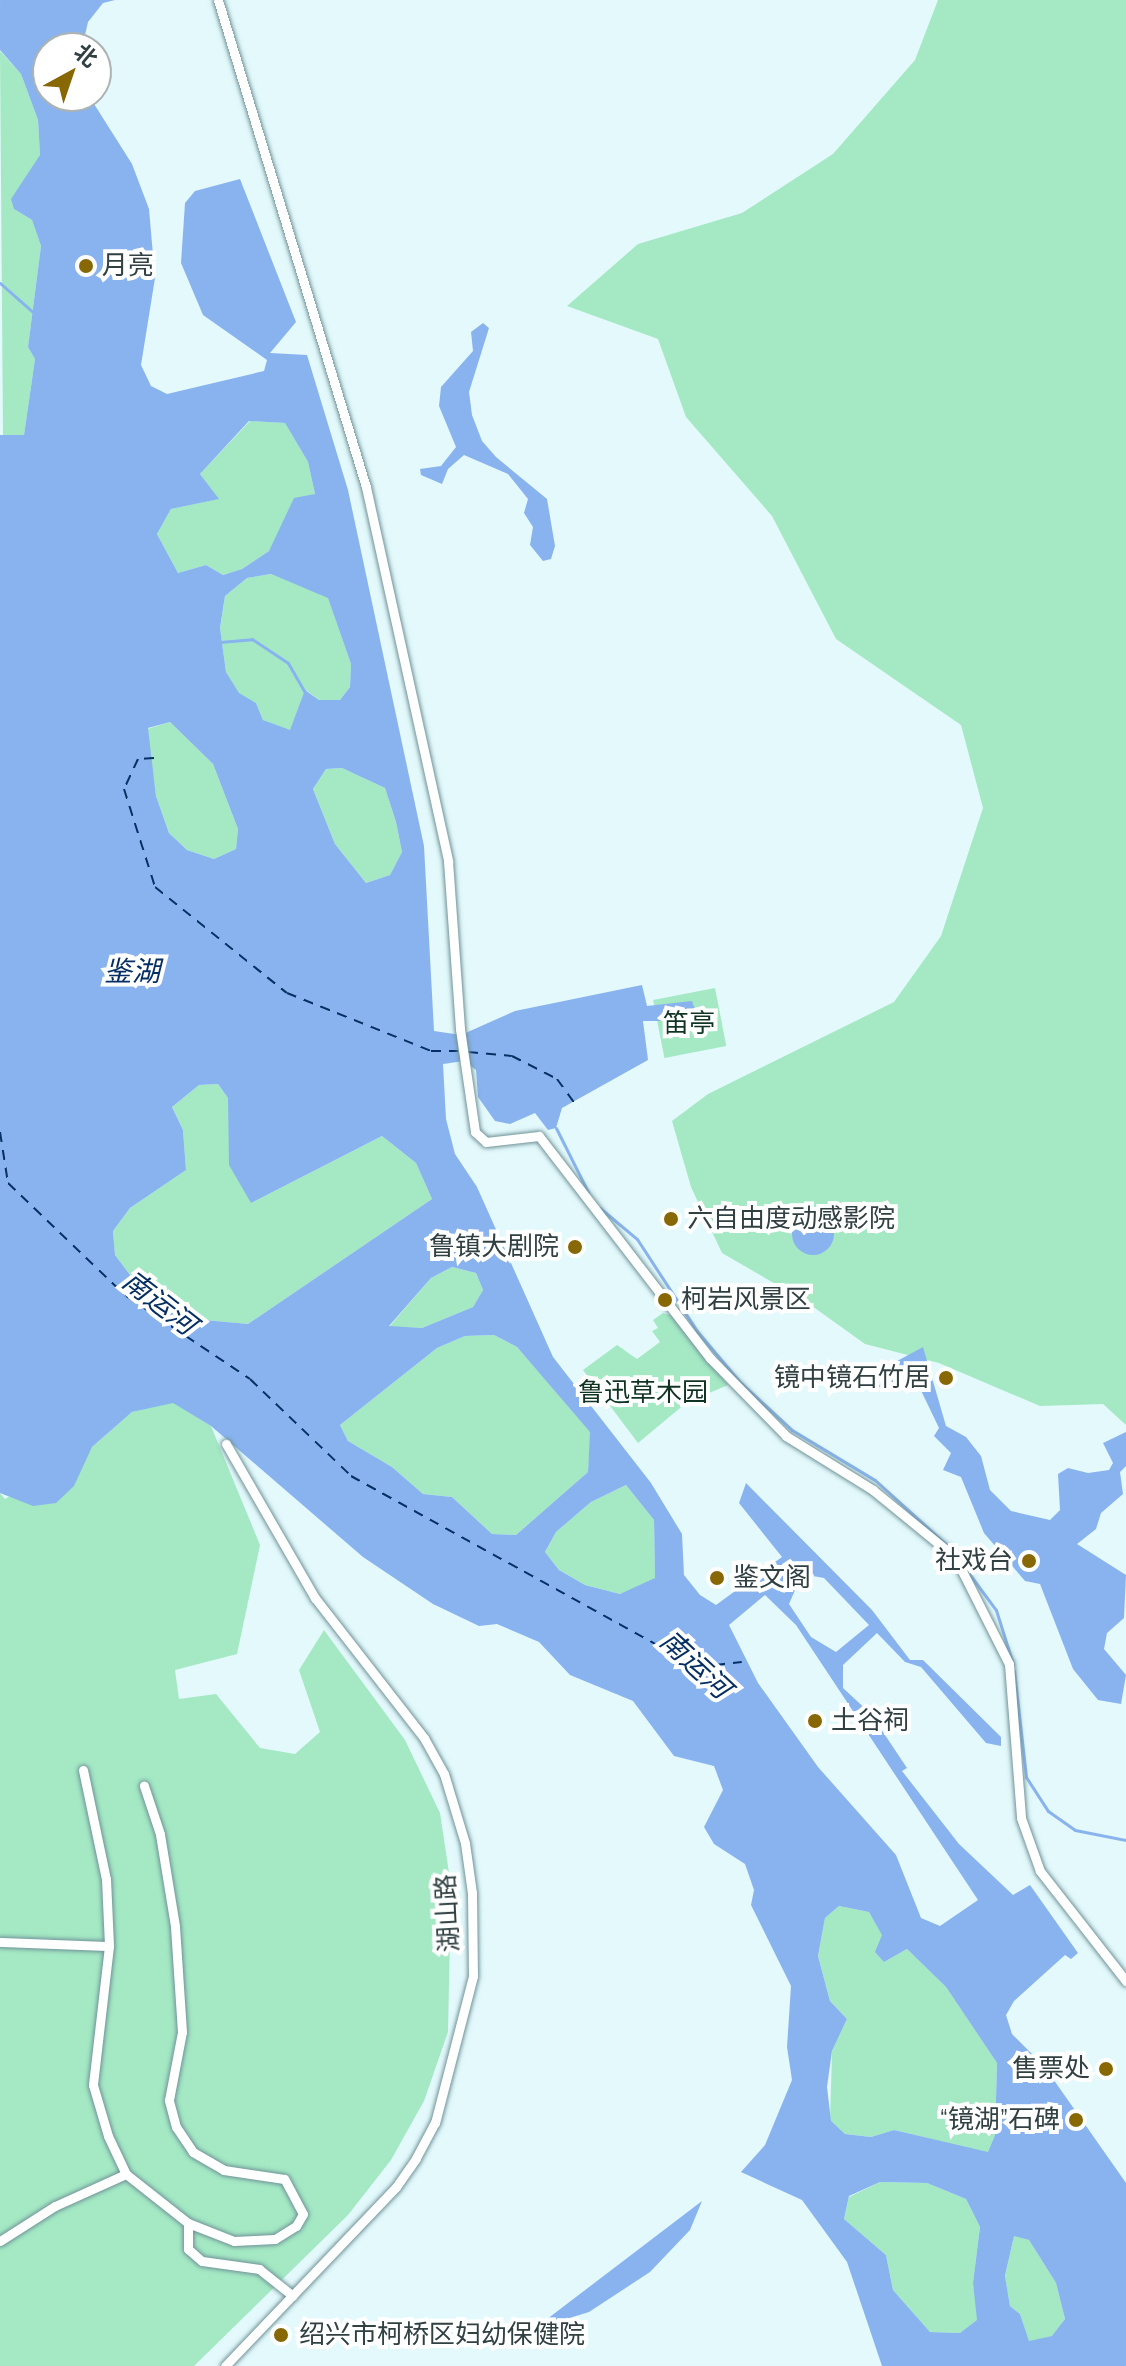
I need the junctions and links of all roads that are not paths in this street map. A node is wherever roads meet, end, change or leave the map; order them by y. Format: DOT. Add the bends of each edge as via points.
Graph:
graph roads {
  1 [pos="218,0"];
  2 [pos="226,1444"];
  3 [pos="83,1770"];
  4 [pos="144,1786"];
  5 [pos="0,1942"];
  6 [pos="109,1946"];
  7 [pos="1126,1981"];
  8 [pos="126,2174"];
  9 [pos="188,2223"];
  10 [pos="2,2241"];
  11 [pos="13,2250"];
  12 [pos="293,2296"];
  13 [pos="225,2366"];
  1 -- 7 [label="street" via="366,487 448,861 460,1029 475,1132 486,1142 539,1136 710,1358 767,1417 786,1436 873,1490 955,1557 1009,1664 1021,1818 1040,1871"];
  2 -- 12 [label="street, 湖山路" via="315,1598 424,1738 444,1774 465,1843 472,1893 473,1976 435,2123 396,2187"];
  3 -- 6 [label="street" via="106,1879"];
  4 -- 9 [label="street" via="160,1834 175,1926 182,2032 169,2100 176,2127 193,2152 224,2170 284,2179 303,2214 296,2226 275,2239 234,2241"];
  5 -- 6 [label="street"];
  6 -- 8 [label="street" via="93,2085"];
  8 -- 9 [label="street"];
  8 -- 10 [label="street" via="55,2206"];
  9 -- 12 [label="street" via="188,2249 202,2261 259,2269"];
  10 -- 11 [label="street"];
  12 -- 13 [label="street, 湖山路"];
}
